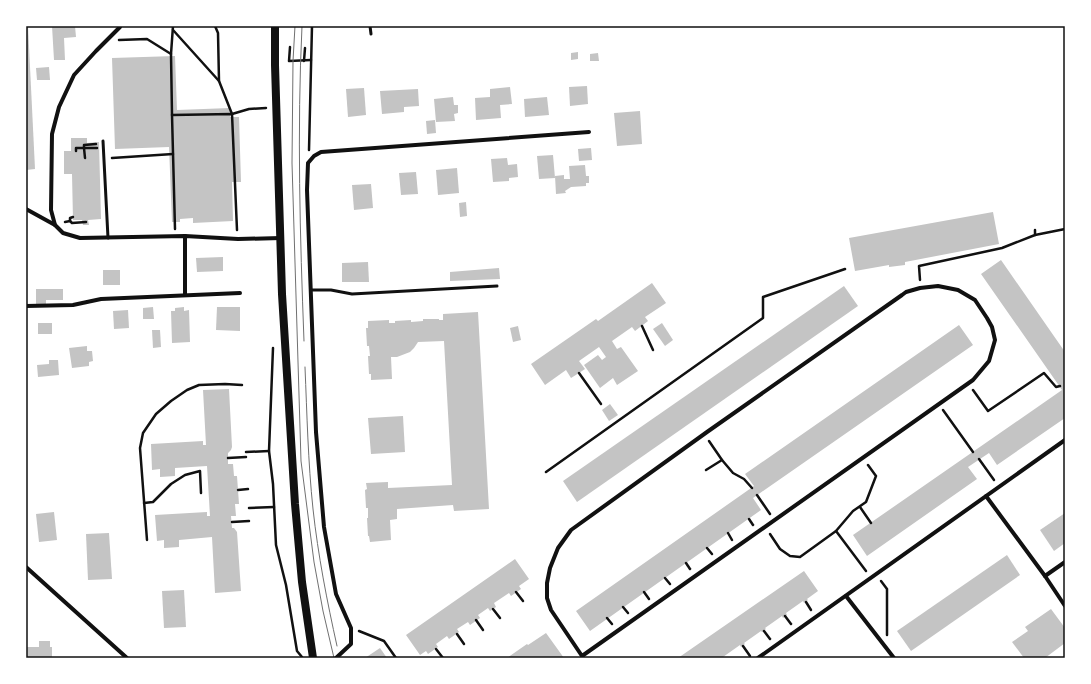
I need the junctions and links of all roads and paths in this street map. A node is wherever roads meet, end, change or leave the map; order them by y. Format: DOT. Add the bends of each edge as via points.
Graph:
graph roads {
  1 [pos="215,26"];
  2 [pos="275,26"];
  3 [pos="312,26"];
  4 [pos="370,26"];
  5 [pos="121,27"];
  6 [pos="173,28"];
  7 [pos="371,34"];
  8 [pos="107,40"];
  9 [pos="290,47"];
  10 [pos="305,48"];
  11 [pos="171,54"];
  12 [pos="304,60"];
  13 [pos="311,60"];
  14 [pos="219,81"];
  15 [pos="264,108"];
  16 [pos="232,114"];
  17 [pos="172,115"];
  18 [pos="589,132"];
  19 [pos="103,141"];
  20 [pos="84,146"];
  21 [pos="93,148"];
  22 [pos="76,151"];
  23 [pos="173,154"];
  24 [pos="85,158"];
  25 [pos="104,158"];
  26 [pos="308,163"];
  27 [pos="26,209"];
  28 [pos="73,217"];
  29 [pos="70,221"];
  30 [pos="86,222"];
  31 [pos="175,222"];
  32 [pos="55,225"];
  33 [pos="1065,229"];
  34 [pos="1035,230"];
  35 [pos="1035,235"];
  36 [pos="184,236"];
  37 [pos="108,238"];
  38 [pos="281,238"];
  39 [pos="238,239"];
  40 [pos="846,269"];
  41 [pos="497,286"];
  42 [pos="920,288"];
  43 [pos="312,290"];
  44 [pos="240,293"];
  45 [pos="185,295"];
  46 [pos="26,306"];
  47 [pos="642,326"];
  48 [pos="273,345"];
  49 [pos="653,350"];
  50 [pos="578,373"];
  51 [pos="968,384"];
  52 [pos="242,385"];
  53 [pos="1060,386"];
  54 [pos="601,404"];
  55 [pos="939,404"];
  56 [pos="704,434"];
  57 [pos="1065,440"];
  58 [pos="269,451"];
  59 [pos="246,452"];
  60 [pos="973,452"];
  61 [pos="246,457"];
  62 [pos="228,458"];
  63 [pos="864,458"];
  64 [pos="979,459"];
  65 [pos="722,460"];
  66 [pos="706,470"];
  67 [pos="546,472"];
  68 [pos="999,487"];
  69 [pos="752,488"];
  70 [pos="248,489"];
  71 [pos="238,490"];
  72 [pos="201,493"];
  73 [pos="757,495"];
  74 [pos="986,496"];
  75 [pos="144,503"];
  76 [pos="274,507"];
  77 [pos="860,507"];
  78 [pos="249,508"];
  79 [pos="748,519"];
  80 [pos="774,520"];
  81 [pos="249,521"];
  82 [pos="232,522"];
  83 [pos="751,523"];
  84 [pos="871,523"];
  85 [pos="765,527"];
  86 [pos="836,531"];
  87 [pos="728,533"];
  88 [pos="731,538"];
  89 [pos="147,540"];
  90 [pos="707,548"];
  91 [pos="710,551"];
  92 [pos="1065,562"];
  93 [pos="686,563"];
  94 [pos="26,567"];
  95 [pos="689,568"];
  96 [pos="876,574"];
  97 [pos="1045,576"];
  98 [pos="871,578"];
  99 [pos="516,592"];
  100 [pos="846,596"];
  101 [pos="523,601"];
  102 [pos="1065,606"];
  103 [pos="623,607"];
  104 [pos="493,609"];
  105 [pos="627,612"];
  106 [pos="500,618"];
  107 [pos="607,618"];
  108 [pos="476,620"];
  109 [pos="610,622"];
  110 [pos="351,628"];
  111 [pos="483,630"];
  112 [pos="457,634"];
  113 [pos="464,644"];
  114 [pos="743,646"];
  115 [pos="436,649"];
  116 [pos="887,649"];
  117 [pos="583,657"];
  118 [pos="127,658"];
  119 [pos="303,658"];
  120 [pos="313,658"];
  121 [pos="336,658"];
  122 [pos="396,658"];
  123 [pos="443,658"];
  124 [pos="752,658"];
  125 [pos="758,658"];
  126 [pos="894,658"];
  1 -- 14 [label="path" via="218,33"];
  2 -- 38 [label="main road"];
  3 -- 13 [label="path"];
  4 -- 7 [label="lane"];
  5 -- 8 [label="street"];
  6 -- 11 [label="path"];
  6 -- 14 [label="path"];
  8 -- 11 [label="path" via="147,39"];
  8 -- 32 [label="street" via="74,75 59,106 52,134 51,210"];
  9 -- 12 [label="path" via="289,61"];
  10 -- 12 [label="path"];
  11 -- 17 [label="path"];
  12 -- 13 [label="path"];
  13 -- 26 [label="path"];
  14 -- 16 [label="path"];
  15 -- 16 [label="path"];
  16 -- 17 [label="path"];
  16 -- 39 [label="path"];
  17 -- 23 [label="path"];
  18 -- 26 [label="street" via="321,152"];
  19 -- 25 [label="lane"];
  20 -- 21 [label="path"];
  20 -- 22 [label="path" via="76,148"];
  20 -- 24 [label="path"];
  23 -- 25 [label="path"];
  23 -- 31 [label="path"];
  25 -- 37 [label="lane"];
  26 -- 43 [label="street"];
  27 -- 32 [label="street"];
  28 -- 29 [label="path"];
  29 -- 30 [label="path"];
  29 -- 32 [label="path"];
  32 -- 37 [label="street" via="63,233 80,238"];
  33 -- 35 [label="path"];
  34 -- 35 [label="path"];
  35 -- 42 [label="path" via="1002,248 919,266"];
  36 -- 37 [label="street"];
  36 -- 39 [label="street"];
  36 -- 45 [label="street"];
  38 -- 39 [label="street"];
  38 -- 120 [label="main road" via="295,504 302,582"];
  40 -- 67 [label="path" via="763,297 763,318"];
  41 -- 43 [label="lane" via="352,294"];
  42 -- 51 [label="street" via="938,286 958,290 974,300 992,327 995,340 989,362"];
  42 -- 56 [label="street" via="906,292"];
  43 -- 110 [label="street" via="316,432 324,527 336,594"];
  44 -- 45 [label="street"];
  45 -- 46 [label="street" via="101,299 73,305"];
  47 -- 49 [label="path"];
  48 -- 58 [label="path"];
  50 -- 54 [label="path"];
  51 -- 53 [label="path" via="988,411 1044,373 1056,387"];
  51 -- 55 [label="street"];
  52 -- 75 [label="path" via="199,385 187,390 156,414 143,433 140,448"];
  55 -- 60 [label="path"];
  55 -- 63 [label="street"];
  56 -- 65 [label="path"];
  56 -- 117 [label="street" via="571,530 560,544 546,583 547,598 551,610"];
  57 -- 68 [label="street"];
  58 -- 59 [label="path"];
  58 -- 76 [label="path"];
  61 -- 62 [label="path"];
  63 -- 77 [label="path" via="876,476 866,502"];
  63 -- 80 [label="street"];
  64 -- 68 [label="path"];
  65 -- 66 [label="path"];
  65 -- 69 [label="path"];
  68 -- 74 [label="street"];
  70 -- 71 [label="path"];
  72 -- 75 [label="path" via="200,471 185,475 171,484 153,502"];
  73 -- 80 [label="path"];
  74 -- 96 [label="street"];
  74 -- 97 [label="street"];
  75 -- 89 [label="path"];
  76 -- 78 [label="path"];
  76 -- 119 [label="path" via="276,545 297,650"];
  77 -- 84 [label="path"];
  77 -- 86 [label="path" via="853,511"];
  79 -- 83 [label="path"];
  80 -- 85 [label="street"];
  81 -- 82 [label="path"];
  85 -- 86 [label="path" via="780,549 790,556 800,557"];
  85 -- 117 [label="street"];
  86 -- 98 [label="path"];
  87 -- 88 [label="path"];
  90 -- 91 [label="path"];
  92 -- 97 [label="street"];
  93 -- 95 [label="path"];
  94 -- 118 [label="street"];
  96 -- 98 [label="street"];
  96 -- 116 [label="path" via="887,589"];
  97 -- 102 [label="street"];
  98 -- 100 [label="street"];
  99 -- 101 [label="path"];
  100 -- 116 [label="street"];
  100 -- 125 [label="street"];
  103 -- 105 [label="path"];
  104 -- 106 [label="path"];
  107 -- 109 [label="path"];
  108 -- 111 [label="path"];
  110 -- 121 [label="street" via="351,644"];
  110 -- 122 [label="path" via="384,641"];
  112 -- 113 [label="path"];
  114 -- 124 [label="path"];
  115 -- 123 [label="path"];
  116 -- 126 [label="street"];
}
